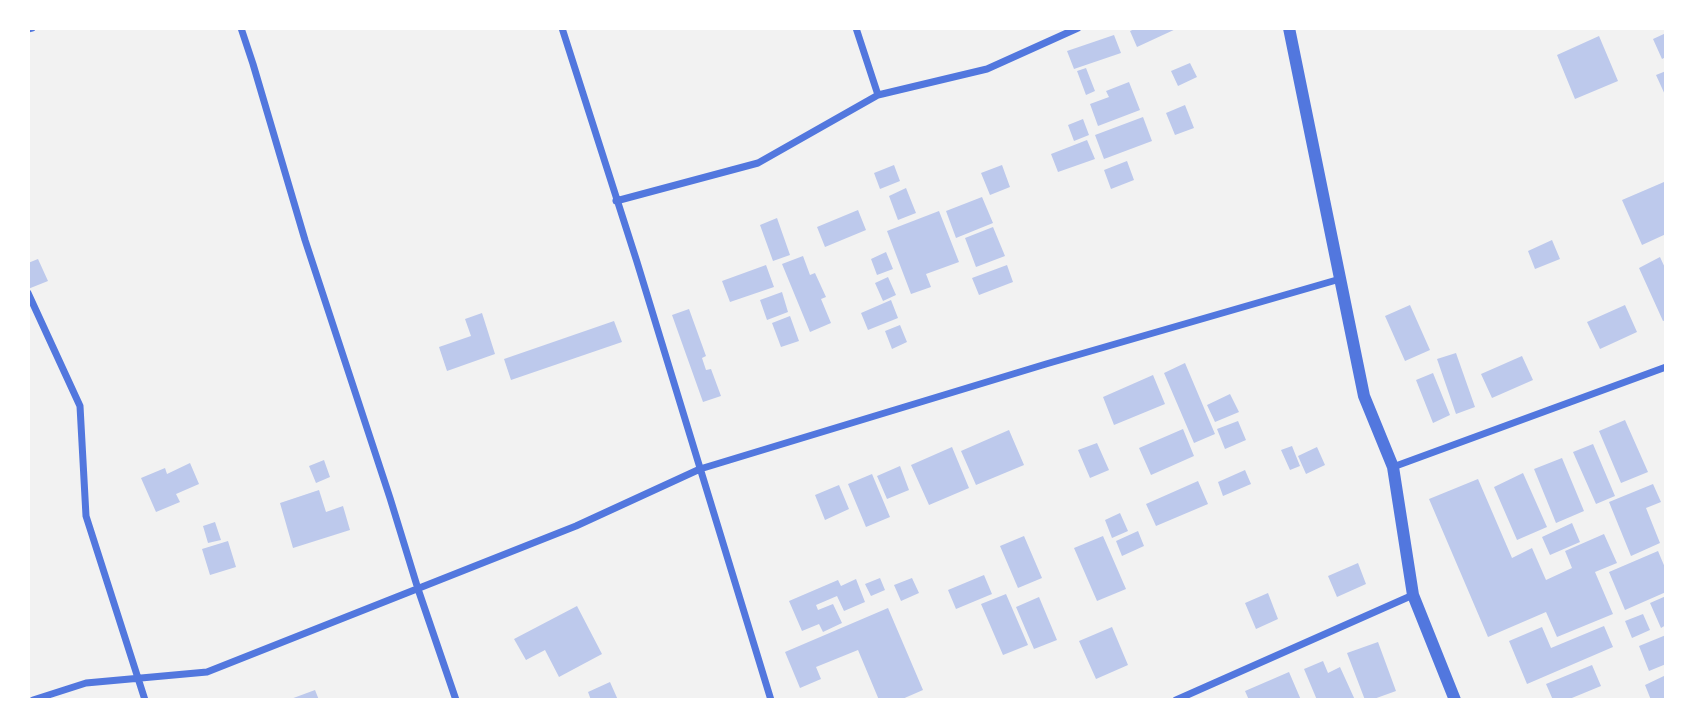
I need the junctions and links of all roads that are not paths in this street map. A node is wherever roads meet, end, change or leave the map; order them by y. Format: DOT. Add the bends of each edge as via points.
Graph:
graph roads {
  1 [pos="241,28"];
  2 [pos="562,28"];
  3 [pos="856,28"];
  4 [pos="1077,28"];
  5 [pos="1289,28"];
  6 [pos="878,95"];
  7 [pos="616,201"];
  8 [pos="1340,279"];
  9 [pos="28,293"];
  10 [pos="1666,367"];
  11 [pos="1393,467"];
  12 [pos="700,469"];
  13 [pos="418,589"];
  14 [pos="1413,595"];
  15 [pos="138,678"];
  16 [pos="33,700"];
  17 [pos="145,700"];
  18 [pos="456,700"];
  19 [pos="771,700"];
  20 [pos="1176,700"];
  21 [pos="1455,700"];
  1 -- 13 [label="street" via="304,240"];
  2 -- 7 [label="street"];
  3 -- 6 [label="street"];
  4 -- 6 [label="street" via="987,69"];
  5 -- 8 [label="street"];
  6 -- 7 [label="street" via="758,163"];
  7 -- 12 [label="street"];
  8 -- 11 [label="street" via="1364,396"];
  8 -- 12 [label="street"];
  9 -- 15 [label="street" via="80,406 86,516"];
  10 -- 11 [label="street"];
  11 -- 14 [label="street"];
  12 -- 13 [label="street" via="576,526"];
  12 -- 19 [label="street"];
  13 -- 15 [label="street" via="207,671"];
  13 -- 18 [label="street"];
  14 -- 20 [label="street"];
  14 -- 21 [label="street"];
  15 -- 16 [label="street" via="86,683"];
  15 -- 17 [label="street"];
}
